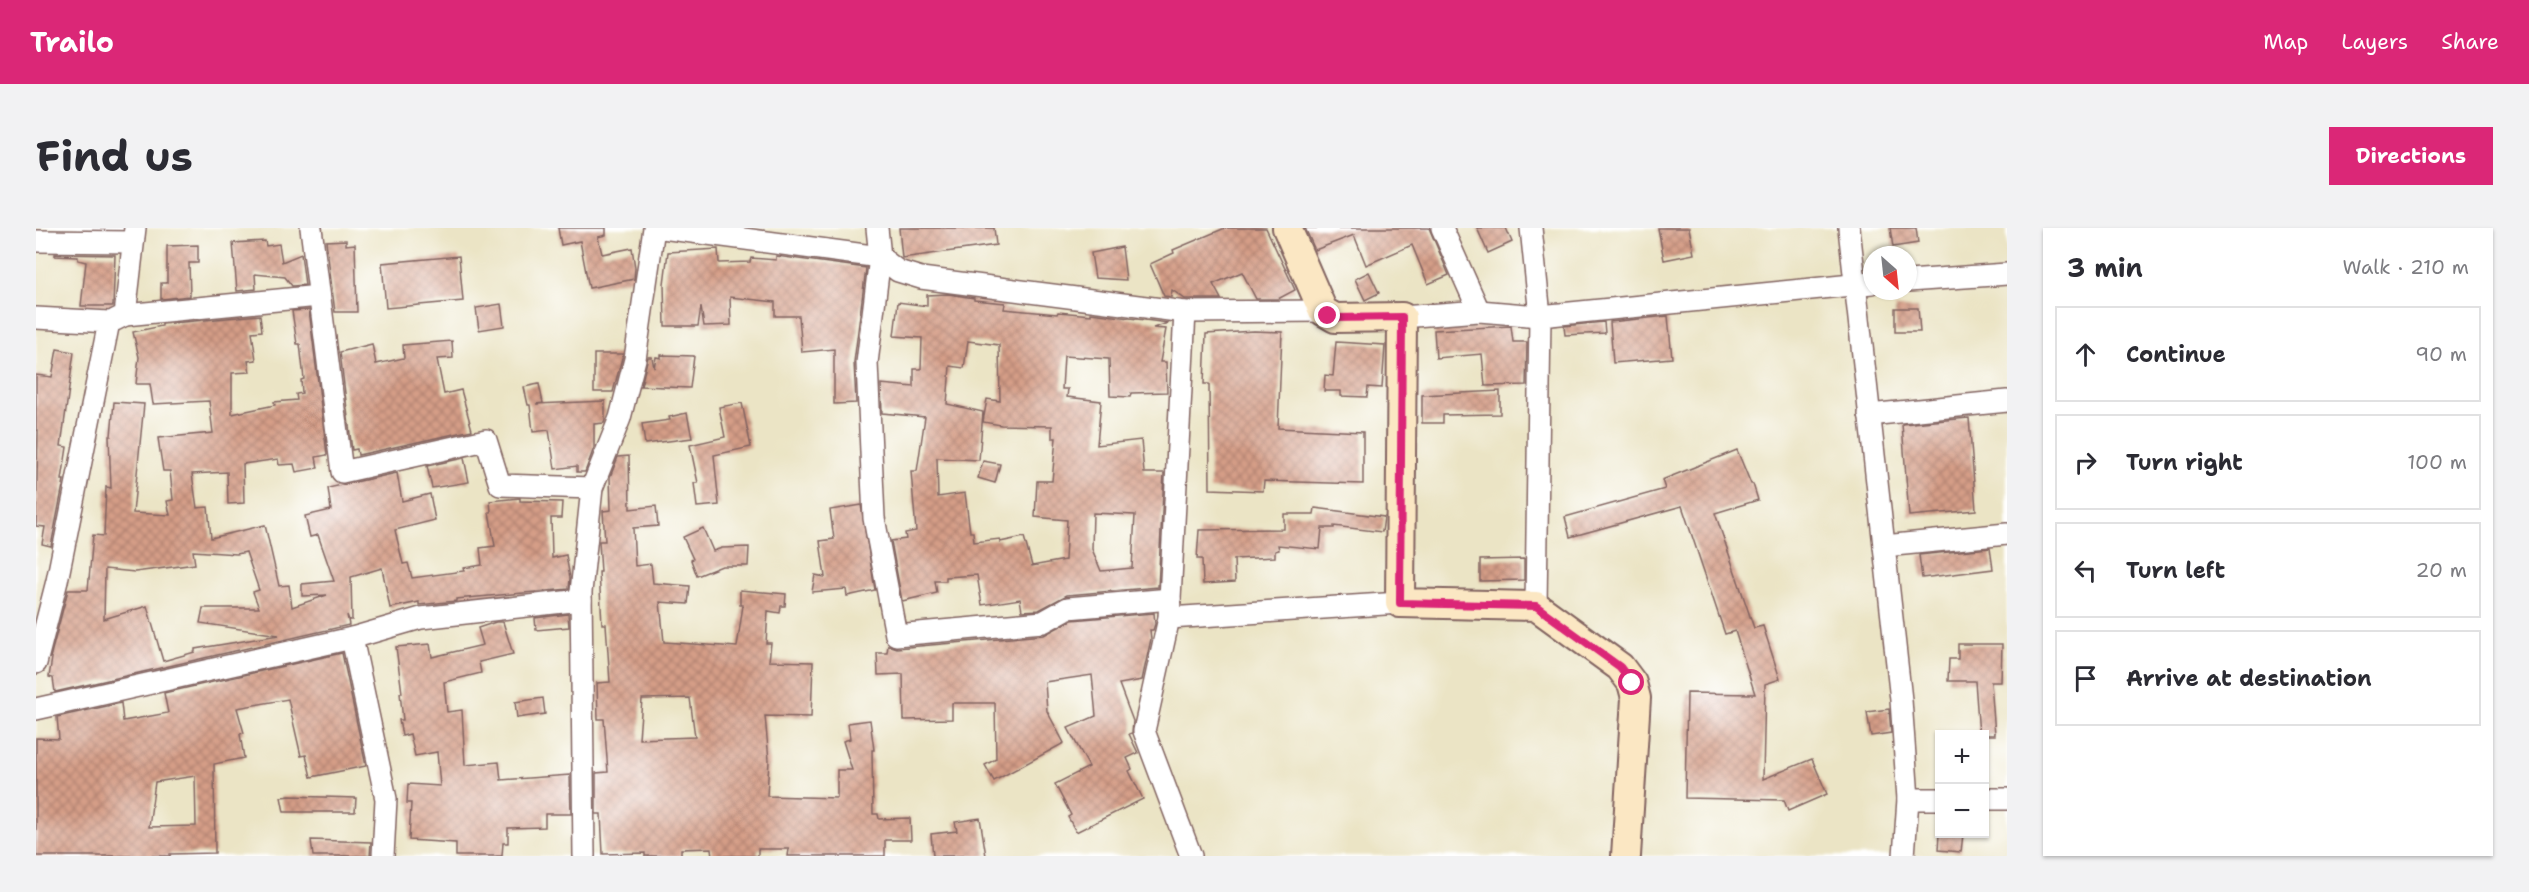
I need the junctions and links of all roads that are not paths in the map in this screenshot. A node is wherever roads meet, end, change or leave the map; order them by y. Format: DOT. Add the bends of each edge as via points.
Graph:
graph roads {
  1 [pos="311,228"];
  2 [pos="654,228"];
  3 [pos="662,228"];
  4 [pos="877,228"];
  5 [pos="1287,228"];
  6 [pos="1442,228"];
  7 [pos="1531,228"];
  8 [pos="1849,228"];
  9 [pos="134,235"];
  10 [pos="36,241"];
  11 [pos="880,257"];
  12 [pos="2007,274"];
  13 [pos="1917,279"];
  14 [pos="1863,284"];
  15 [pos="319,296"];
  16 [pos="1864,300"];
  17 [pos="1323,311"];
  18 [pos="1479,311"];
  19 [pos="1185,312"];
  20 [pos="1540,316"];
  21 [pos="1402,317"];
  22 [pos="36,318"];
  23 [pos="117,319"];
  24 [pos="2007,401"];
  25 [pos="1869,415"];
  26 [pos="592,488"];
  27 [pos="2007,534"];
  28 [pos="1884,546"];
  29 [pos="581,600"];
  30 [pos="1400,603"];
  31 [pos="1536,606"];
  32 [pos="43,607"];
  33 [pos="1170,608"];
  34 [pos="352,638"];
  35 [pos="36,663"];
  36 [pos="36,709"];
  37 [pos="1908,799"];
  38 [pos="1935,799"];
  39 [pos="1989,799"];
  40 [pos="2007,799"];
  41 [pos="383,856"];
  42 [pos="584,856"];
  43 [pos="1191,856"];
  44 [pos="1626,856"];
  45 [pos="1904,856"];
  1 -- 15 [label="street"];
  2 -- 26 [label="street" via="635,359 620,418"];
  3 -- 11 [label="street"];
  4 -- 11 [label="street"];
  5 -- 17 [label="main road"];
  6 -- 18 [label="street"];
  7 -- 20 [label="street"];
  8 -- 14 [label="street"];
  9 -- 10 [label="street"];
  9 -- 23 [label="street"];
  11 -- 19 [label="street" via="898,271 921,278"];
  11 -- 33 [label="street" via="867,363 873,518 896,635 1043,622 1068,608"];
  12 -- 13 [label="street"];
  14 -- 20 [label="street"];
  15 -- 23 [label="street"];
  15 -- 26 [label="street" via="342,472 486,440 500,485"];
  16 -- 25 [label="street"];
  17 -- 19 [label="street"];
  17 -- 21 [label="main road" via="1335,318"];
  18 -- 20 [label="street"];
  18 -- 21 [label="street"];
  19 -- 33 [label="street"];
  20 -- 31 [label="street"];
  21 -- 30 [label="main road"];
  22 -- 23 [label="street"];
  23 -- 32 [label="street"];
  24 -- 25 [label="street"];
  25 -- 28 [label="street"];
  26 -- 29 [label="street"];
  27 -- 28 [label="street"];
  28 -- 37 [label="street"];
  29 -- 34 [label="street" via="421,618"];
  29 -- 42 [label="street"];
  30 -- 31 [label="main road"];
  30 -- 33 [label="street"];
  31 -- 44 [label="main road" via="1620,667 1632,683 1636,698"];
  32 -- 35 [label="street"];
  33 -- 43 [label="street" via="1144,731"];
  34 -- 36 [label="street"];
  34 -- 41 [label="street" via="386,800"];
  37 -- 38 [label="street"];
  37 -- 45 [label="street"];
  39 -- 40 [label="street"];
}
